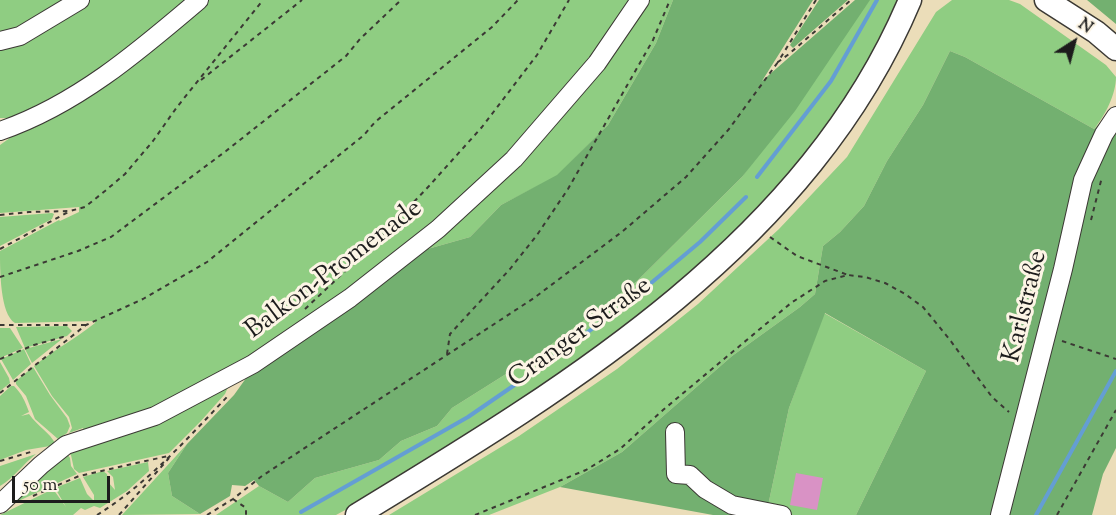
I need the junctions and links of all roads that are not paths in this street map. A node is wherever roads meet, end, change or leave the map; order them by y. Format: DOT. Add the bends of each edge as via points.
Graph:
graph roads {
  1 [pos="80,0"];
  2 [pos="199,0"];
  3 [pos="640,0"];
  4 [pos="910,0"];
  5 [pos="927,0"];
  6 [pos="1046,0"];
  7 [pos="0,41"];
  8 [pos="1116,49"];
  9 [pos="1116,116"];
  10 [pos="0,131"];
  11 [pos="810,165"];
  12 [pos="675,432"];
  13 [pos="0,504"];
  14 [pos="357,515"];
  15 [pos="782,515"];
  16 [pos="1000,515"];
  1 -- 7 [label="street" via="20,36"];
  2 -- 10 [label="street" via="90,88"];
  3 -- 13 [label="street, Balkon-Promenade" via="597,63 514,159 438,229 350,298 253,364 155,416 66,445"];
  4 -- 11 [label="main road, Cranger Straße" via="886,51 847,115"];
  5 -- 11 [label="main road, Cranger Straße" via="835,148"];
  6 -- 8 [label="main road"];
  9 -- 16 [label="street, Karlstraße" via="1083,180"];
  11 -- 14 [label="main road, Cranger Straße" via="755,227 673,303 606,355 474,445"];
  12 -- 15 [label="street" via="676,474 690,475 732,505"];
}
